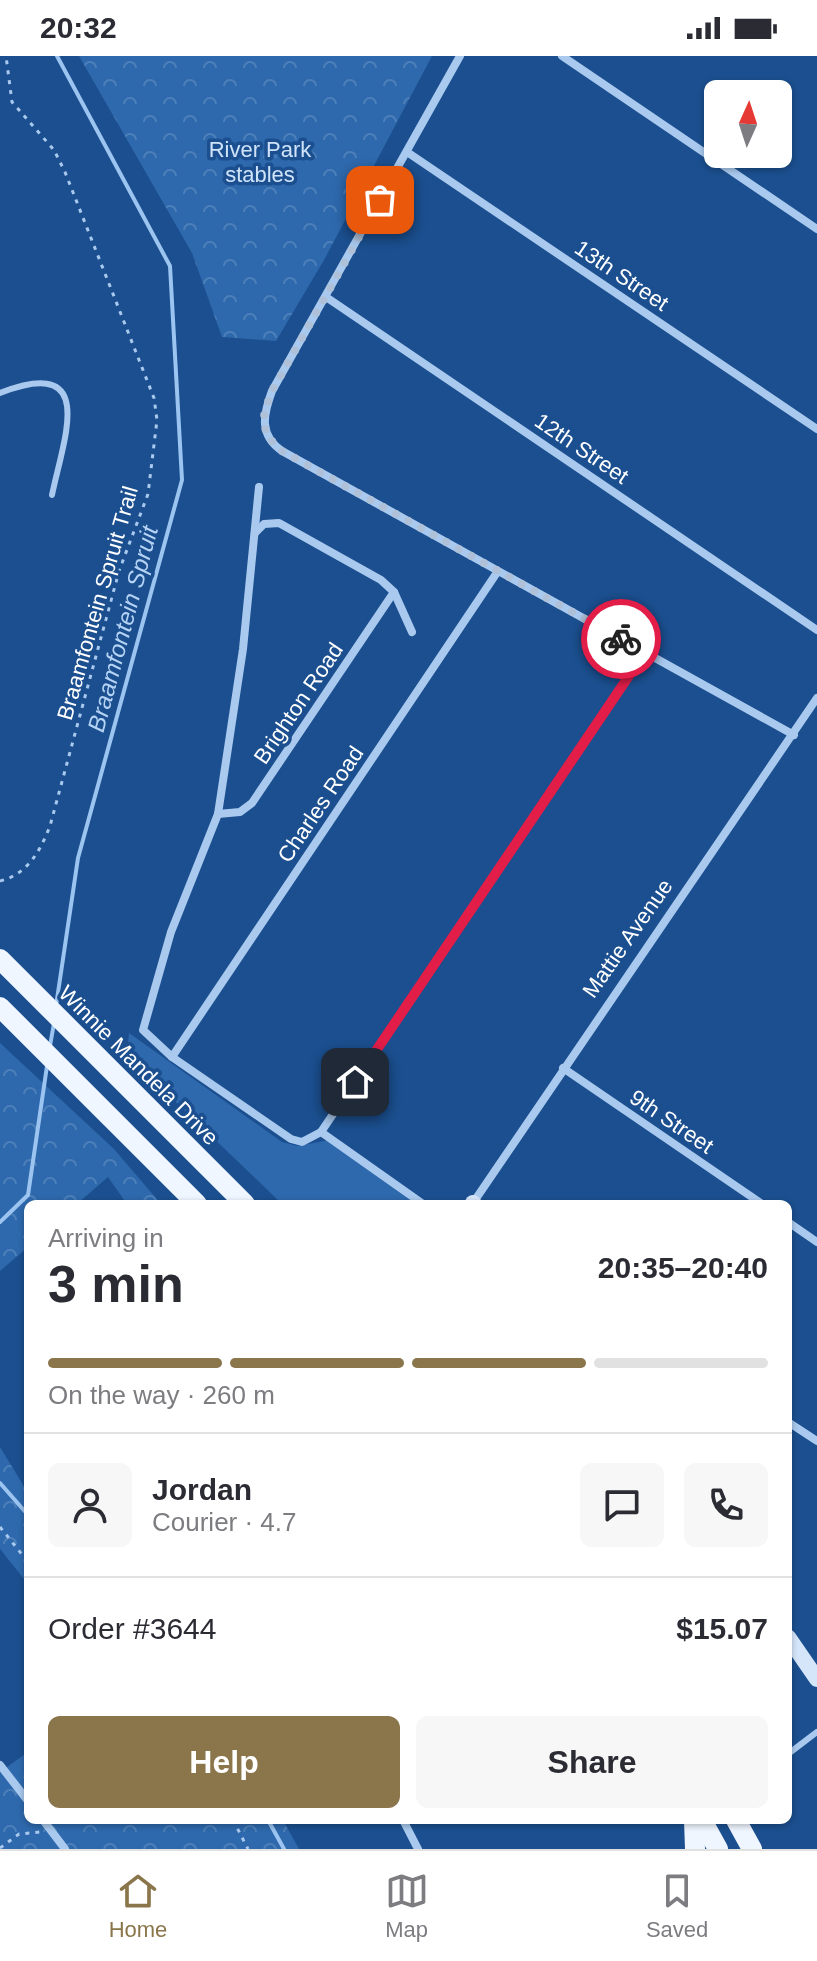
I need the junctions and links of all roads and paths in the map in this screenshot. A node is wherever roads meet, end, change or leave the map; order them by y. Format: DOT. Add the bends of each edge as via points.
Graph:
graph roads {
  1 [pos="6,56"];
  2 [pos="460,56"];
  3 [pos="562,56"];
  4 [pos="407,152"];
  5 [pos="817,229"];
  6 [pos="326,297"];
  7 [pos="0,393"];
  8 [pos="817,429"];
  9 [pos="259,487"];
  10 [pos="52,495"];
  11 [pos="255,533"];
  12 [pos="498,571"];
  13 [pos="394,592"];
  14 [pos="817,630"];
  15 [pos="412,632"];
  16 [pos="645,652"];
  17 [pos="817,698"];
  18 [pos="794,735"];
  19 [pos="218,814"];
  20 [pos="0,881"];
  21 [pos="5,964"];
  22 [pos="0,1007"];
  23 [pos="172,1057"];
  24 [pos="563,1068"];
  25 [pos="321,1132"];
  26 [pos="193,1200"];
  27 [pos="241,1200"];
  28 [pos="417,1200"];
  29 [pos="476,1200"];
  30 [pos="756,1200"];
  31 [pos="792,1225"];
  32 [pos="817,1242"];
  33 [pos="792,1425"];
  34 [pos="817,1441"];
  35 [pos="0,1527"];
  36 [pos="24,1557"];
  37 [pos="792,1644"];
  38 [pos="817,1679"];
  39 [pos="817,1732"];
  40 [pos="792,1751"];
  41 [pos="0,1765"];
  42 [pos="24,1796"];
  43 [pos="46,1824"];
  44 [pos="235,1824"];
  45 [pos="405,1824"];
  46 [pos="694,1824"];
  47 [pos="704,1824"];
  48 [pos="738,1824"];
  49 [pos="50,1830"];
  50 [pos="0,1848"];
  51 [pos="65,1849"];
  52 [pos="248,1849"];
  53 [pos="418,1849"];
  54 [pos="695,1849"];
  55 [pos="718,1849"];
  56 [pos="752,1849"];
  1 -- 20 [label="path, Braamfontein Spruit Trail" via="12,102 54,150 65,172 154,398 157,420 148,494 119,571 50,826 26,869"];
  2 -- 4 [label="street"];
  3 -- 5 [label="street"];
  4 -- 6 [label="street"];
  4 -- 8 [label="street, 13th Street"];
  6 -- 12 [label="street" via="272,391 264,413 266,435 282,451"];
  6 -- 14 [label="street, 12th Street"];
  7 -- 10 [label="lane" via="43,381 66,397"];
  9 -- 11 [label="street, Brighton Road"];
  11 -- 13 [label="street" via="272,522 290,527"];
  11 -- 19 [label="street, Brighton Road"];
  12 -- 16 [label="street"];
  12 -- 23 [label="street, Charles Road"];
  13 -- 15 [label="street"];
  13 -- 19 [label="street, Brighton Road" via="252,803 240,812"];
  16 -- 18 [label="street"];
  16 -- 25 [label="street"];
  17 -- 18 [label="street, Mattie Avenue"];
  18 -- 24 [label="street, Mattie Avenue"];
  19 -- 23 [label="street, Brighton Road" via="144,1018 145,1034"];
  21 -- 27 [label="main road, Winnie Mandela Drive"];
  22 -- 26 [label="main road"];
  23 -- 25 [label="street" via="281,1135 302,1142"];
  24 -- 29 [label="street, Mattie Avenue"];
  24 -- 30 [label="street, 9th Street"];
  25 -- 28 [label="street"];
  31 -- 32 [label="street"];
  33 -- 34 [label="street"];
  35 -- 36 [label="path"];
  37 -- 38 [label="street"];
  39 -- 40 [label="lane"];
  41 -- 42 [label="street"];
  43 -- 49 [label="street"];
  44 -- 52 [label="path"];
  45 -- 53 [label="street"];
  46 -- 54 [label="main road"];
  47 -- 55 [label="main road"];
  48 -- 56 [label="main road"];
  49 -- 50 [label="path" via="19,1834"];
  49 -- 51 [label="street"];
}
